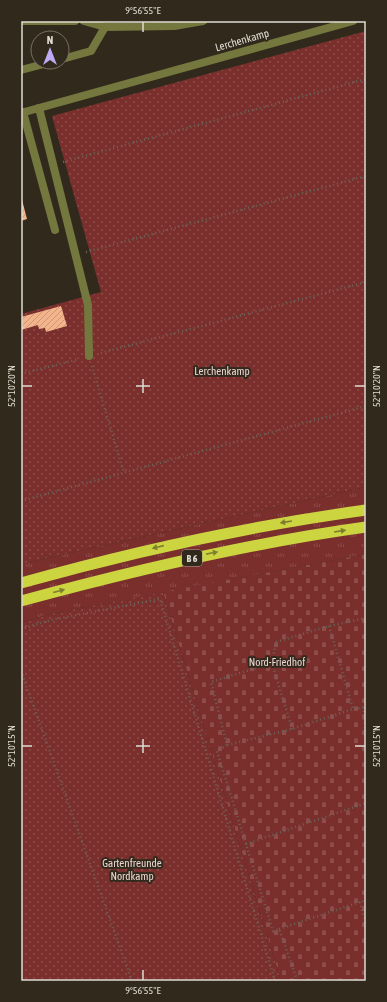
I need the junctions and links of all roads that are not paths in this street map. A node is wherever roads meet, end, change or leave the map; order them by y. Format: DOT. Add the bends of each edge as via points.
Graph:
graph roads {
  1 [pos="21,21"];
  2 [pos="75,21"];
  3 [pos="84,21"];
  4 [pos="203,21"];
  5 [pos="353,21"];
  6 [pos="105,27"];
  7 [pos="70,57"];
  8 [pos="39,108"];
  9 [pos="22,112"];
  10 [pos="55,230"];
  11 [pos="89,356"];
  12 [pos="366,510"];
  13 [pos="366,527"];
  14 [pos="21,583"];
  15 [pos="21,601"];
  1 -- 2 [label="street"];
  3 -- 6 [label="street"];
  4 -- 6 [label="street" via="174,26"];
  5 -- 8 [label="street, Lerchenkamp"];
  6 -- 7 [label="street" via="91,51"];
  8 -- 9 [label="street, Lerchenkamp"];
  8 -- 11 [label="street" via="88,305"];
  9 -- 10 [label="street"];
  12 -- 14 [label="highway, B 6, one-way" via="203,537"];
  15 -- 13 [label="highway, B 6, one-way" via="207,554"];
}
